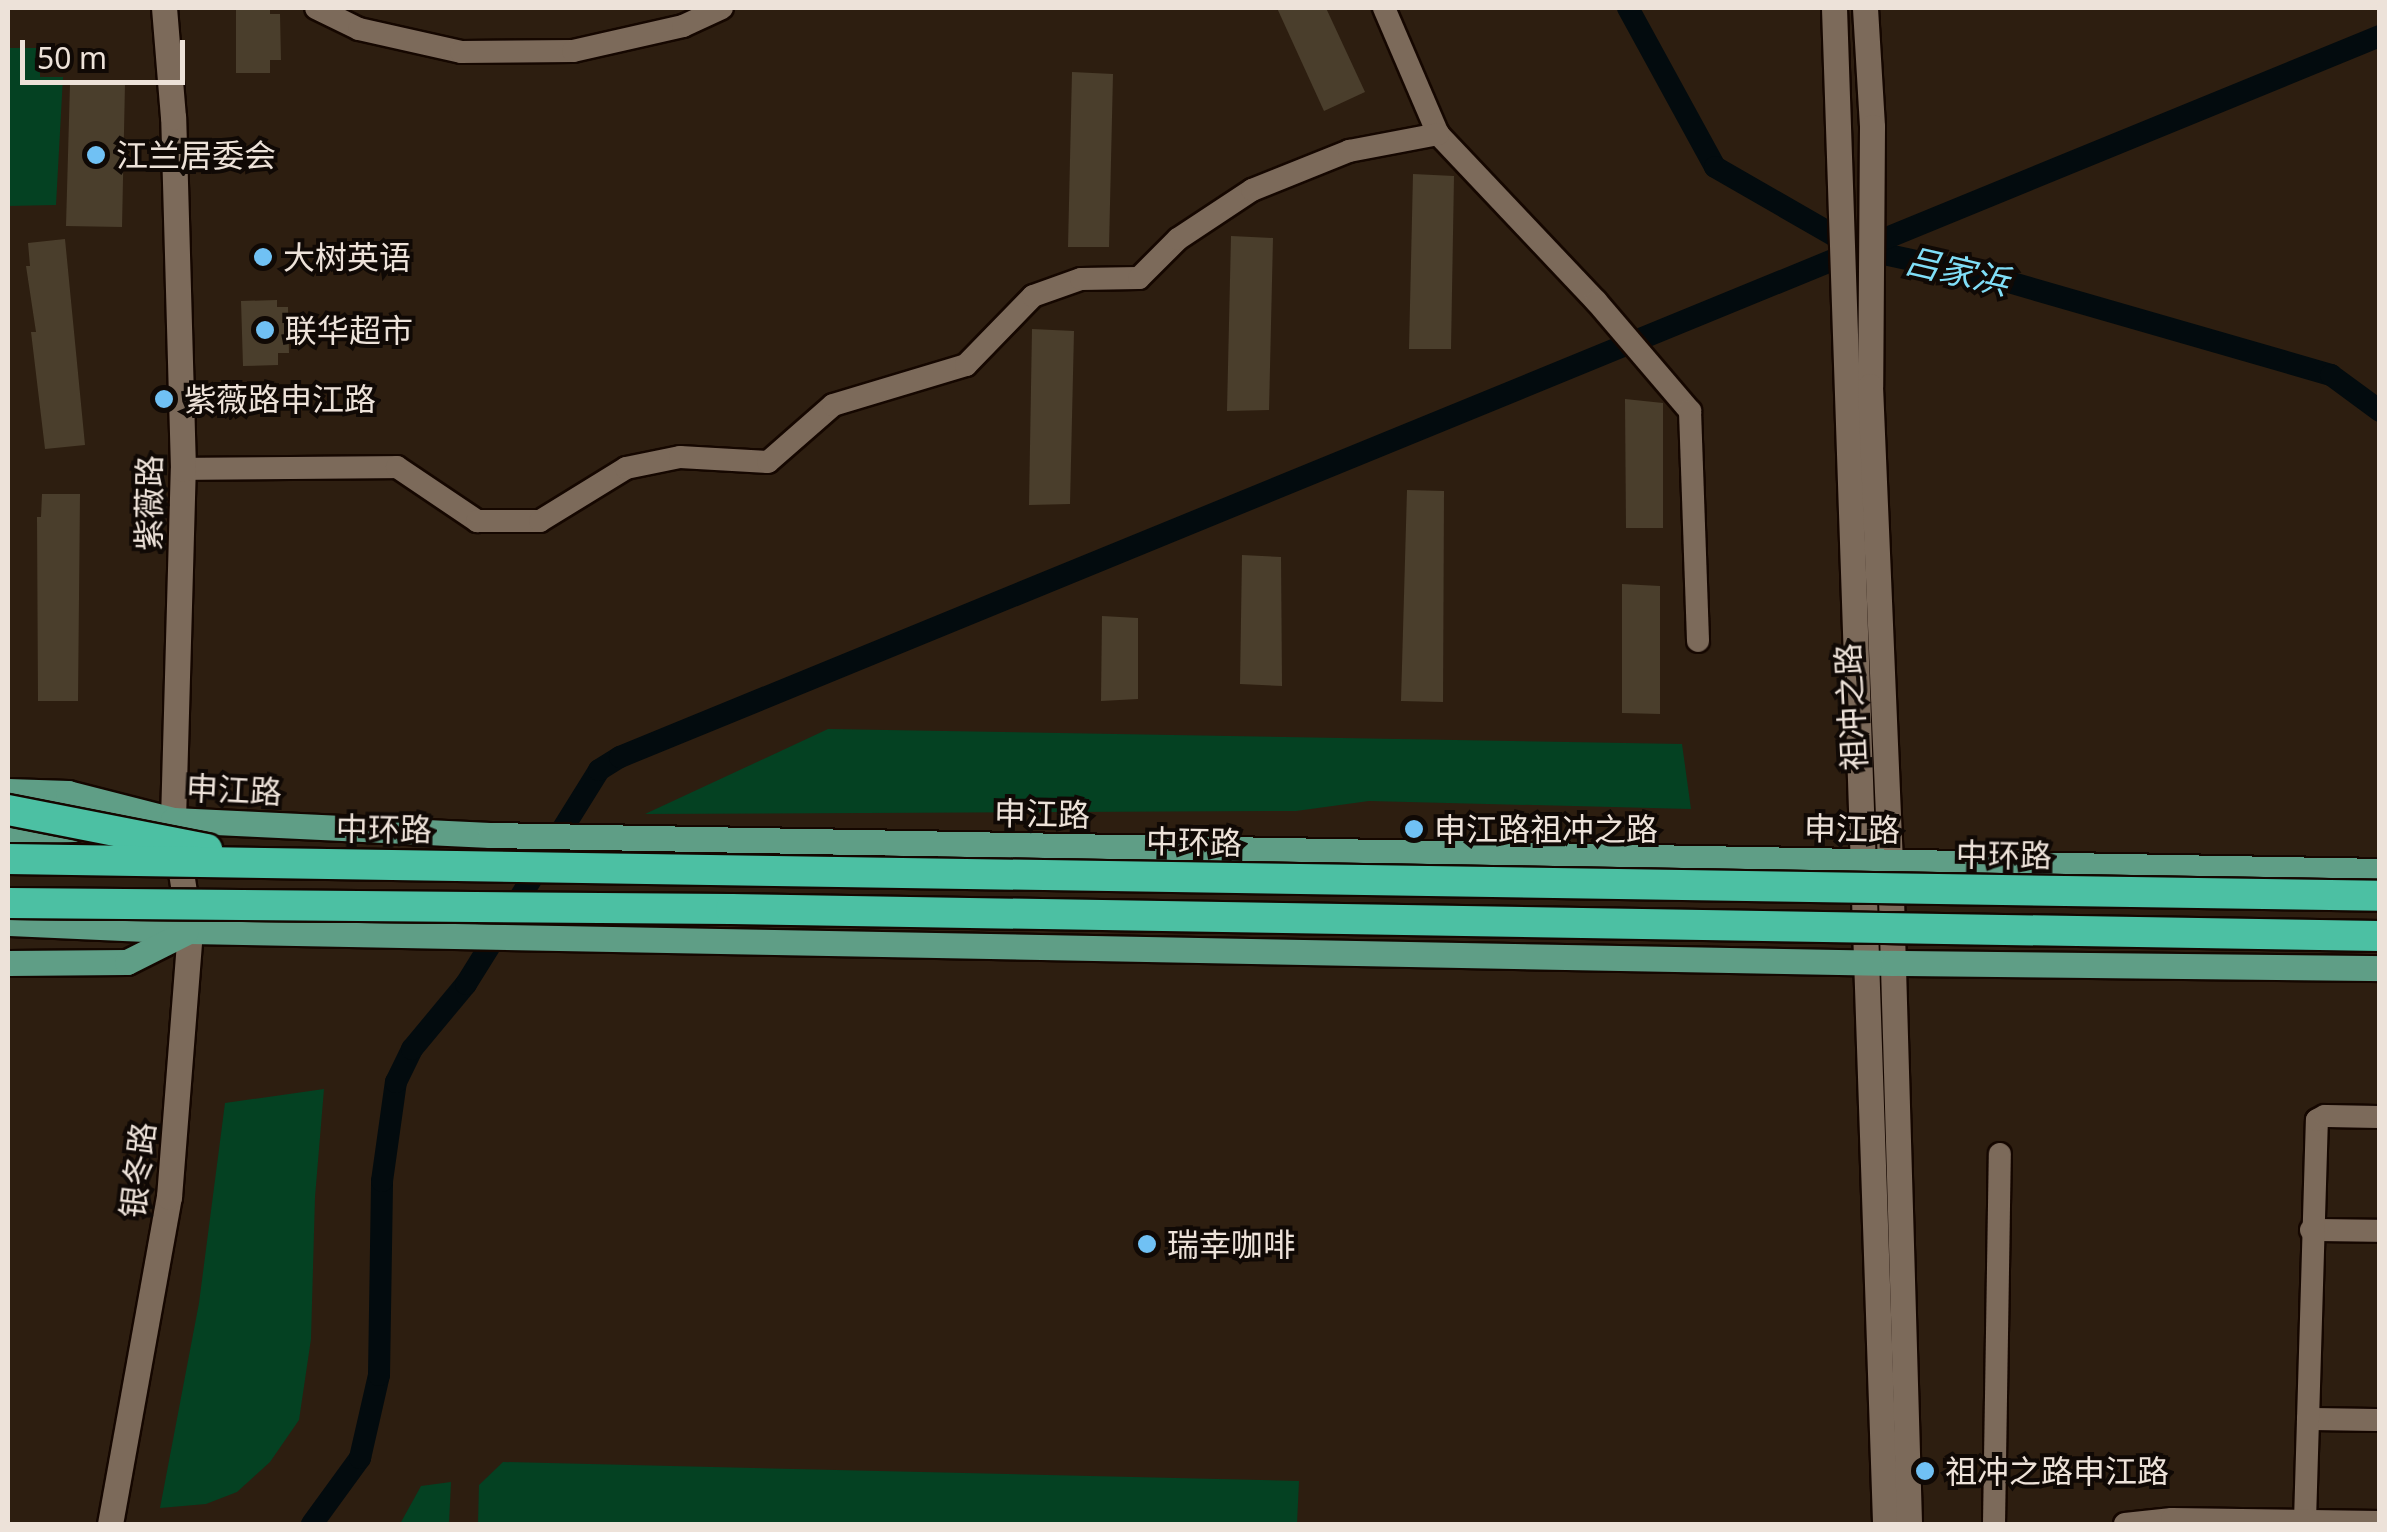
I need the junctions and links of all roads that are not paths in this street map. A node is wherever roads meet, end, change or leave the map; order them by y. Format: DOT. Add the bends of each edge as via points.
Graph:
graph roads {
  1 [pos="164,8"];
  2 [pos="316,8"];
  3 [pos="722,8"];
  4 [pos="1384,8"];
  5 [pos="1834,8"];
  6 [pos="1865,8"];
  7 [pos="1438,134"];
  8 [pos="1858,384"];
  9 [pos="183,469"];
  10 [pos="1698,641"];
  11 [pos="8,790"];
  12 [pos="8,810"];
  13 [pos="173,820"];
  14 [pos="8,832"];
  15 [pos="8,859"];
  16 [pos="1864,861"];
  17 [pos="269,862"];
  18 [pos="1890,863"];
  19 [pos="2380,871"];
  20 [pos="2380,896"];
  21 [pos="8,902"];
  22 [pos="8,923"];
  23 [pos="190,930"];
  24 [pos="2380,936"];
  25 [pos="8,963"];
  26 [pos="1880,963"];
  27 [pos="2380,968"];
  28 [pos="2380,1117"];
  29 [pos="2000,1154"];
  30 [pos="2311,1230"];
  31 [pos="2380,1231"];
  32 [pos="2308,1419"];
  33 [pos="2380,1420"];
  34 [pos="2306,1521"];
  35 [pos="2380,1522"];
  36 [pos="110,1524"];
  37 [pos="1885,1524"];
  38 [pos="1908,1524"];
  39 [pos="1994,1524"];
  40 [pos="2126,1524"];
  1 -- 9 [label="main road, 紫薇路"];
  2 -- 3 [label="street" via="359,29 461,52 498,52 573,51 683,26"];
  4 -- 7 [label="street"];
  5 -- 8 [label="main road, 祖冲之路"];
  6 -- 8 [label="main road, 祖冲之路" via="1872,127"];
  7 -- 9 [label="street" via="1349,151 1252,190 1178,239 1140,278 1081,280 1032,296 966,365 832,405 768,462 680,457 626,468 540,522 477,521 397,466"];
  7 -- 10 [label="street" via="1690,411"];
  8 -- 16 [label="main road, 祖冲之路"];
  8 -- 18 [label="main road, 祖冲之路"];
  9 -- 13 [label="main road, 紫薇路"];
  11 -- 13 [label="main road, 申江路" via="68,793"];
  12 -- 17 [label="highway, bridge"];
  13 -- 14 [label="main road"];
  13 -- 16 [label="main road, 申江路" via="629,839"];
  13 -- 23 [label="main road, 银冬路"];
  15 -- 17 [label="highway, 中环路, bridge"];
  16 -- 18 [label="main road, 申江路"];
  16 -- 26 [label="main road, 祖冲之路"];
  17 -- 20 [label="highway, 中环路, bridge"];
  18 -- 19 [label="main road, 申江路"];
  18 -- 26 [label="main road, 祖冲之路"];
  21 -- 24 [label="highway, bridge"];
  22 -- 23 [label="main road"];
  23 -- 25 [label="main road" via="128,962"];
  23 -- 26 [label="main road"];
  23 -- 36 [label="main road, 银冬路" via="169,1197"];
  26 -- 27 [label="main road"];
  26 -- 37 [label="main road, 祖冲之路"];
  26 -- 38 [label="main road, 祖冲之路"];
  28 -- 30 [label="street" via="2317,1120"];
  29 -- 39 [label="street"];
  30 -- 31 [label="street"];
  30 -- 32 [label="street"];
  32 -- 33 [label="street"];
  32 -- 34 [label="street"];
  34 -- 35 [label="street"];
  34 -- 40 [label="street"];
}
